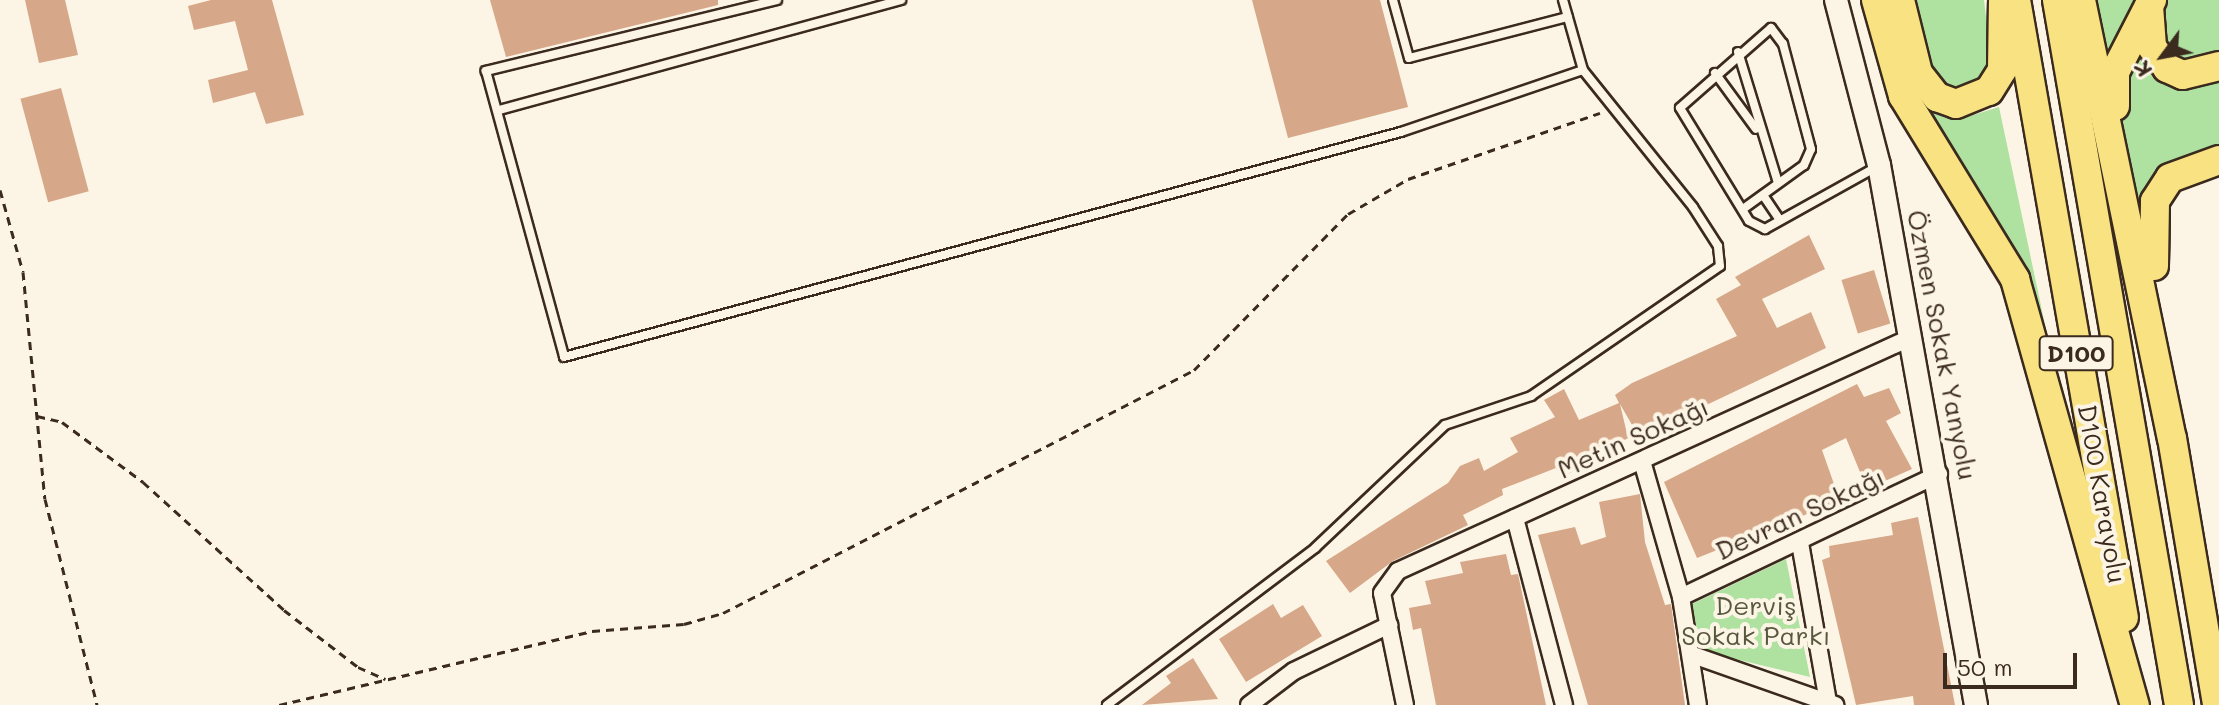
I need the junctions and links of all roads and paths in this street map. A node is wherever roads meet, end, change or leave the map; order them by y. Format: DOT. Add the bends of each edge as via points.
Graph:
graph roads {
  1 [pos="777,0"];
  2 [pos="901,0"];
  3 [pos="1393,0"];
  4 [pos="1563,0"];
  5 [pos="1836,0"];
  6 [pos="1876,0"];
  7 [pos="1900,0"];
  8 [pos="2003,0"];
  9 [pos="2016,0"];
  10 [pos="2057,0"];
  11 [pos="2081,0"];
  12 [pos="2151,2"];
  13 [pos="1568,17"];
  14 [pos="1738,52"];
  15 [pos="2219,66"];
  16 [pos="1583,70"];
  17 [pos="1715,73"];
  18 [pos="1614,107"];
  19 [pos="499,110"];
  20 [pos="1757,129"];
  21 [pos="2219,160"];
  22 [pos="1879,165"];
  23 [pos="1778,183"];
  24 [pos="0,190"];
  25 [pos="1763,195"];
  26 [pos="1743,209"];
  27 [pos="1780,220"];
  28 [pos="2132,236"];
  29 [pos="1912,337"];
  30 [pos="35,416"];
  31 [pos="2172,438"];
  32 [pos="1642,461"];
  33 [pos="1939,474"];
  34 [pos="1515,518"];
  35 [pos="1800,543"];
  36 [pos="1681,597"];
  37 [pos="1389,625"];
  38 [pos="1693,655"];
  39 [pos="385,679"];
  40 [pos="1832,704"];
  41 [pos="97,705"];
  42 [pos="279,705"];
  43 [pos="1107,705"];
  44 [pos="1249,705"];
  45 [pos="1405,705"];
  46 [pos="1564,705"];
  47 [pos="1698,705"];
  48 [pos="1976,705"];
  49 [pos="2137,705"];
  50 [pos="2179,705"];
  51 [pos="2217,705"];
  1 -- 19 [label="lane" via="486,71"];
  2 -- 19 [label="lane"];
  3 -- 13 [label="lane" via="1409,58"];
  4 -- 13 [label="lane"];
  5 -- 22 [label="main road, Özmen Sokak Yanyolu"];
  6 -- 49 [label="highway" via="1903,96 2015,279"];
  7 -- 8 [label="highway" via="1918,73 1937,97 1956,104 1989,91 2002,70"];
  9 -- 49 [label="highway, D100 Karayolu / D100"];
  10 -- 50 [label="highway, D100 Karayolu / D100"];
  11 -- 28 [label="highway"];
  12 -- 15 [label="highway" via="2145,25 2167,68 2183,75"];
  12 -- 28 [label="highway" via="2115,72"];
  13 -- 16 [label="lane"];
  14 -- 17 [label="lane"];
  14 -- 20 [label="lane"];
  14 -- 23 [label="lane" via="1771,28 1783,44 1811,149 1804,165"];
  16 -- 18 [label="lane"];
  16 -- 19 [label="lane" via="1401,132 564,357 498,130"];
  17 -- 20 [label="lane"];
  17 -- 26 [label="lane" via="1680,108"];
  18 -- 39 [label="path" via="1408,179 1348,214 1194,370 764,594 684,624 592,631"];
  18 -- 43 [label="lane" via="1693,207 1718,246 1720,266 1531,396 1445,425 1315,548"];
  20 -- 23 [label="lane"];
  21 -- 31 [label="highway" via="2170,178 2155,201 2150,230"];
  22 -- 27 [label="lane"];
  22 -- 29 [label="main road, Özmen Sokak Yanyolu"];
  23 -- 25 [label="lane"];
  24 -- 30 [label="path" via="23,272"];
  25 -- 26 [label="lane"];
  25 -- 27 [label="lane"];
  26 -- 27 [label="lane" via="1758,229"];
  28 -- 31 [label="highway"];
  29 -- 32 [label="street, Metin Sokağı"];
  29 -- 33 [label="main road, Özmen Sokak Yanyolu"];
  30 -- 39 [label="path" via="62,422 143,482 284,610 358,667"];
  30 -- 41 [label="path" via="45,499"];
  31 -- 51 [label="highway"];
  32 -- 34 [label="street, Metin Sokağı"];
  32 -- 36 [label="street"];
  33 -- 35 [label="street, Devran Sokağı"];
  33 -- 48 [label="main road, Özmen Sokak Yanyolu"];
  34 -- 37 [label="street, Metin Sokağı" via="1398,571 1382,593"];
  34 -- 46 [label="street"];
  35 -- 36 [label="street, Devran Sokağı"];
  35 -- 40 [label="street"];
  36 -- 38 [label="street"];
  37 -- 44 [label="street" via="1294,671"];
  37 -- 45 [label="street"];
  38 -- 40 [label="street"];
  38 -- 47 [label="street"];
  39 -- 42 [label="path"];
}
